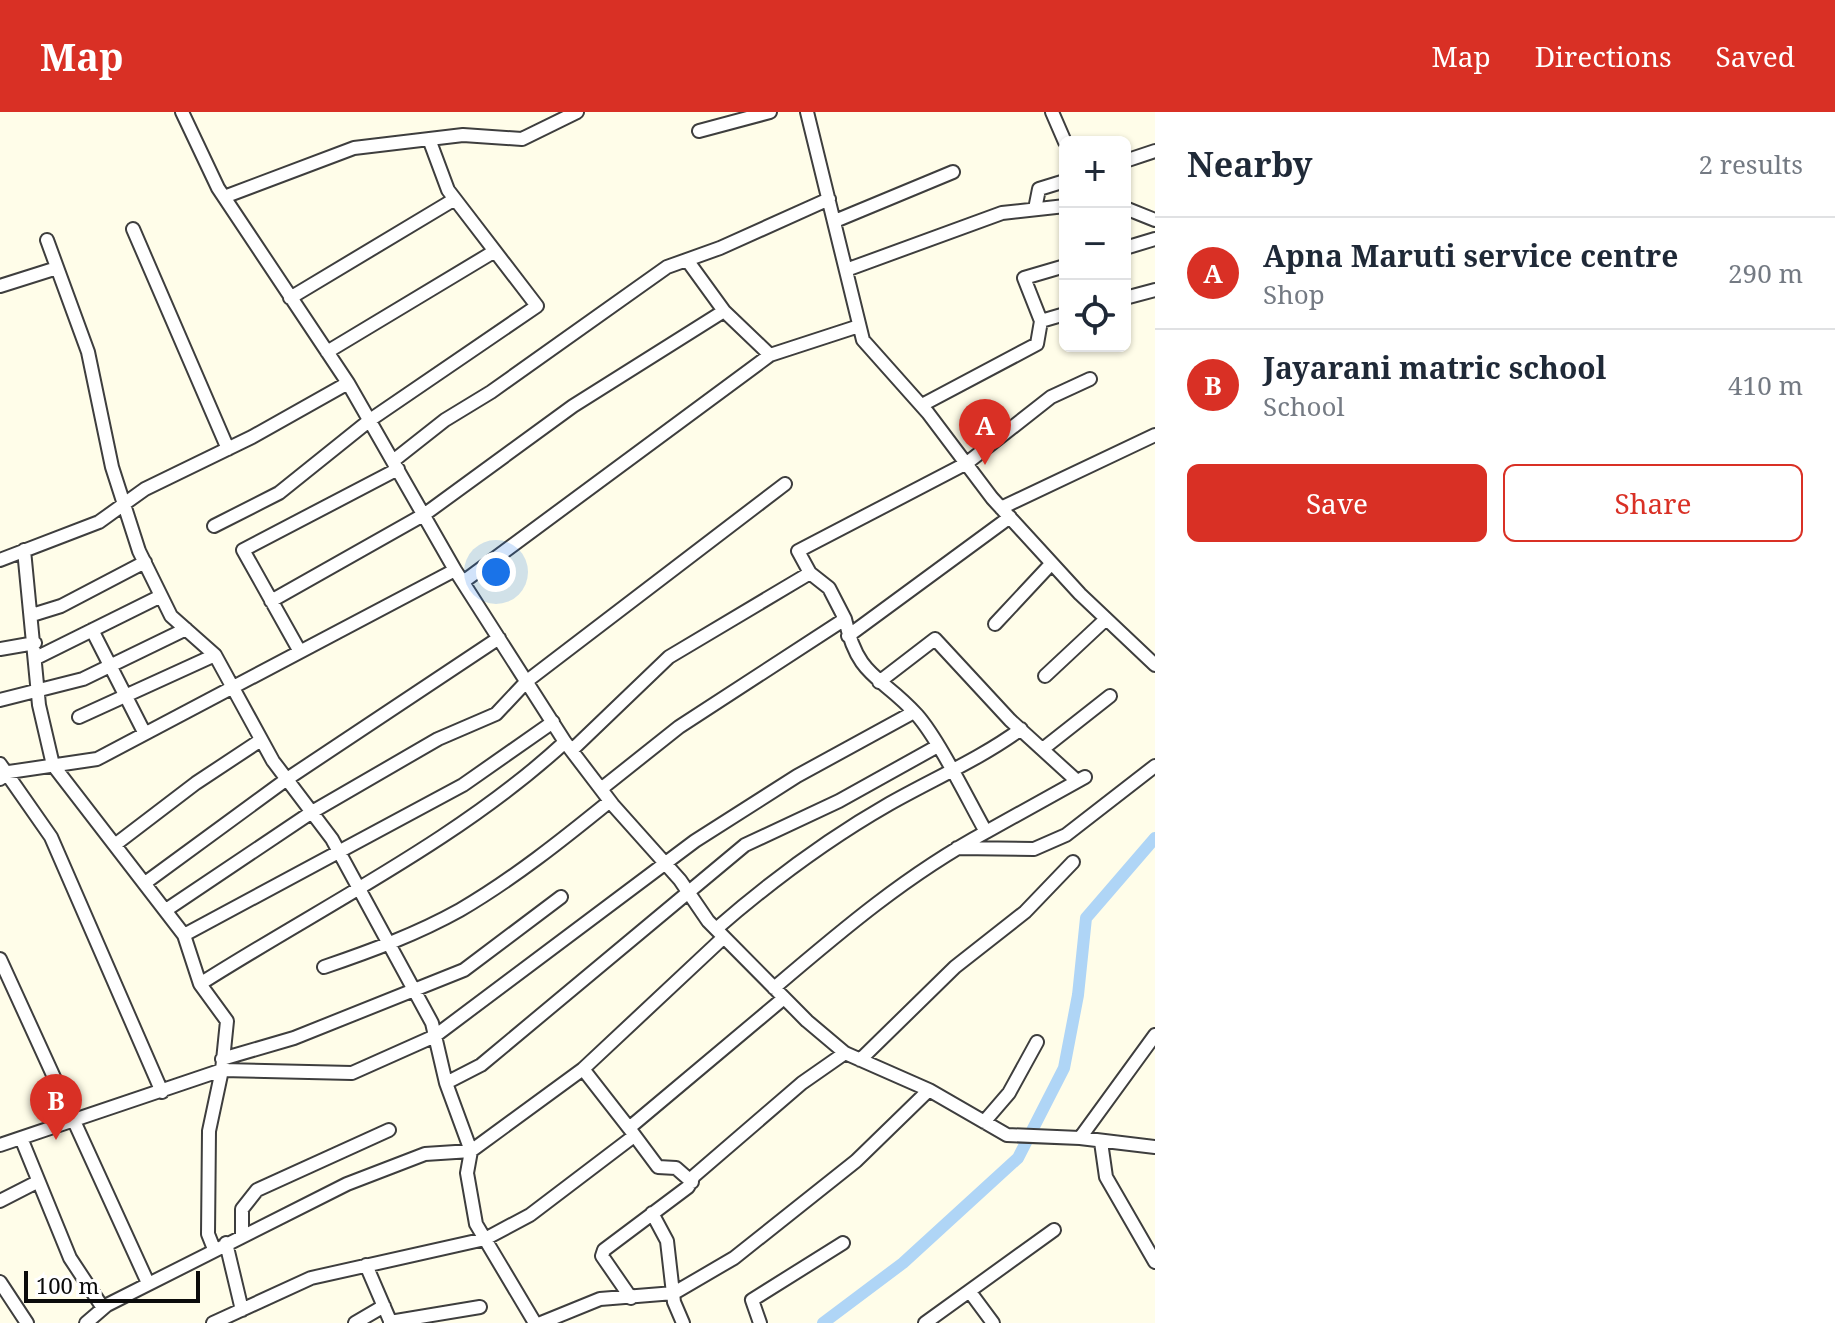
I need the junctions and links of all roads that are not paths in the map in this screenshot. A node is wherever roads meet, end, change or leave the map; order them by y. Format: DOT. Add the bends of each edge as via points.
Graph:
graph roads {
  1 [pos="182,112"];
  2 [pos="577,112"];
  3 [pos="770,112"];
  4 [pos="807,112"];
  5 [pos="1052,112"];
  6 [pos="699,131"];
  7 [pos="1062,136"];
  8 [pos="429,139"];
  9 [pos="1155,151"];
  10 [pos="1131,159"];
  11 [pos="953,172"];
  12 [pos="1059,183"];
  13 [pos="224,197"];
  14 [pos="455,199"];
  15 [pos="829,199"];
  16 [pos="1059,207"];
  17 [pos="1035,209"];
  18 [pos="1131,210"];
  19 [pos="1155,220"];
  20 [pos="835,221"];
  21 [pos="133,229"];
  22 [pos="1155,239"];
  23 [pos="47,240"];
  24 [pos="1131,246"];
  25 [pos="495,251"];
  26 [pos="687,260"];
  27 [pos="57,268"];
  28 [pos="1059,268"];
  29 [pos="846,270"];
  30 [pos="0,286"];
  31 [pos="1155,290"];
  32 [pos="1131,296"];
  33 [pos="290,298"];
  34 [pos="724,311"];
  35 [pos="1059,316"];
  36 [pos="1041,321"];
  37 [pos="859,326"];
  38 [pos="327,352"];
  39 [pos="770,355"];
  40 [pos="1090,379"];
  41 [pos="348,383"];
  42 [pos="922,405"];
  43 [pos="370,420"];
  44 [pos="1155,435"];
  45 [pos="228,449"];
  46 [pos="967,463"];
  47 [pos="396,465"];
  48 [pos="785,484"];
  49 [pos="124,504"];
  50 [pos="1006,512"];
  51 [pos="425,514"];
  52 [pos="214,526"];
  53 [pos="24,550"];
  54 [pos="0,560"];
  55 [pos="145,562"];
  56 [pos="1051,564"];
  57 [pos="455,570"];
  58 [pos="810,573"];
  59 [pos="463,582"];
  60 [pos="161,596"];
  61 [pos="271,601"];
  62 [pos="32,615"];
  63 [pos="845,619"];
  64 [pos="1106,619"];
  65 [pos="995,624"];
  66 [pos="186,629"];
  67 [pos="92,630"];
  68 [pos="848,636"];
  69 [pos="499,638"];
  70 [pos="35,643"];
  71 [pos="0,649"];
  72 [pos="299,650"];
  73 [pos="215,655"];
  74 [pos="36,658"];
  75 [pos="1155,665"];
  76 [pos="110,667"];
  77 [pos="1045,676"];
  78 [pos="527,681"];
  79 [pos="879,682"];
  80 [pos="231,685"];
  81 [pos="38,693"];
  82 [pos="1110,696"];
  83 [pos="124,698"];
  84 [pos="0,700"];
  85 [pos="914,712"];
  86 [pos="79,717"];
  87 [pos="553,722"];
  88 [pos="1021,729"];
  89 [pos="144,732"];
  90 [pos="261,740"];
  91 [pos="568,746"];
  92 [pos="936,747"];
  93 [pos="1044,748"];
  94 [pos="53,765"];
  95 [pos="1155,766"];
  96 [pos="3,771"];
  97 [pos="950,771"];
  98 [pos="287,779"];
  99 [pos="601,789"];
  100 [pos="610,801"];
  101 [pos="312,812"];
  102 [pos="986,832"];
  103 [pos="116,844"];
  104 [pos="956,848"];
  105 [pos="339,852"];
  106 [pos="664,862"];
  107 [pos="1073,862"];
  108 [pos="145,883"];
  109 [pos="359,888"];
  110 [pos="688,891"];
  111 [pos="561,897"];
  112 [pos="166,910"];
  113 [pos="720,933"];
  114 [pos="184,935"];
  115 [pos="390,944"];
  116 [pos="0,959"];
  117 [pos="324,967"];
  118 [pos="200,984"];
  119 [pos="774,988"];
  120 [pos="414,990"];
  121 [pos="784,998"];
  122 [pos="1155,1035"];
  123 [pos="435,1036"];
  124 [pos="1037,1042"];
  125 [pos="845,1053"];
  126 [pos="860,1060"];
  127 [pos="222,1064"];
  128 [pos="583,1069"];
  129 [pos="446,1083"];
  130 [pos="929,1090"];
  131 [pos="162,1092"];
  132 [pos="73,1122"];
  133 [pos="984,1122"];
  134 [pos="389,1130"];
  135 [pos="632,1132"];
  136 [pos="21,1138"];
  137 [pos="1080,1138"];
  138 [pos="1101,1142"];
  139 [pos="0,1145"];
  140 [pos="1155,1147"];
  141 [pos="471,1151"];
  142 [pos="37,1182"];
  143 [pos="692,1182"];
  144 [pos="0,1201"];
  145 [pos="652,1213"];
  146 [pos="1054,1230"];
  147 [pos="242,1235"];
  148 [pos="485,1239"];
  149 [pos="843,1243"];
  150 [pos="220,1246"];
  151 [pos="1155,1262"];
  152 [pos="366,1265"];
  153 [pos="0,1282"];
  154 [pos="148,1283"];
  155 [pos="970,1292"];
  156 [pos="674,1293"];
  157 [pos="631,1298"];
  158 [pos="384,1306"];
  159 [pos="480,1307"];
  160 [pos="103,1308"];
  161 [pos="242,1310"];
  162 [pos="390,1322"];
  163 [pos="27,1323"];
  164 [pos="86,1323"];
  165 [pos="213,1323"];
  166 [pos="355,1323"];
  167 [pos="538,1323"];
  168 [pos="683,1323"];
  169 [pos="760,1323"];
  170 [pos="925,1323"];
  171 [pos="993,1323"];
  1 -- 13 [label="street"];
  2 -- 8 [label="street" via="522,139"];
  3 -- 6 [label="street"];
  4 -- 15 [label="street"];
  5 -- 7 [label="street"];
  8 -- 13 [label="street" via="354,148"];
  8 -- 14 [label="street"];
  9 -- 10 [label="street"];
  11 -- 20 [label="street"];
  12 -- 17 [label="street" via="1039,189"];
  13 -- 33 [label="street"];
  14 -- 25 [label="street"];
  14 -- 33 [label="street"];
  15 -- 20 [label="street"];
  15 -- 26 [label="street"];
  16 -- 17 [label="street"];
  17 -- 29 [label="street" via="1002,213"];
  18 -- 19 [label="street"];
  20 -- 29 [label="street"];
  21 -- 45 [label="street"];
  22 -- 24 [label="street"];
  23 -- 27 [label="street"];
  25 -- 38 [label="street"];
  25 -- 43 [label="street" via="537,306"];
  26 -- 34 [label="street"];
  26 -- 47 [label="street" via="667,267 445,420"];
  27 -- 30 [label="street"];
  27 -- 49 [label="street" via="88,352"];
  28 -- 36 [label="street" via="1024,278"];
  29 -- 37 [label="street"];
  31 -- 32 [label="street"];
  33 -- 38 [label="street"];
  34 -- 39 [label="street"];
  34 -- 51 [label="street" via="573,406"];
  35 -- 36 [label="street"];
  36 -- 42 [label="street" via="1037,344"];
  37 -- 39 [label="street"];
  37 -- 42 [label="street" via="863,340"];
  38 -- 41 [label="street"];
  39 -- 59 [label="street"];
  40 -- 46 [label="street" via="1025,414"];
  41 -- 43 [label="street"];
  41 -- 45 [label="street"];
  42 -- 46 [label="street"];
  43 -- 47 [label="street"];
  43 -- 52 [label="street" via="279,493"];
  44 -- 50 [label="street"];
  45 -- 49 [label="street"];
  46 -- 50 [label="street"];
  46 -- 58 [label="street" via="798,551"];
  47 -- 51 [label="street"];
  47 -- 61 [label="street" via="243,550"];
  48 -- 78 [label="street"];
  49 -- 53 [label="street" via="99,522"];
  49 -- 55 [label="street"];
  50 -- 56 [label="street"];
  50 -- 68 [label="street"];
  51 -- 57 [label="street"];
  51 -- 61 [label="street"];
  53 -- 54 [label="street"];
  53 -- 62 [label="street"];
  55 -- 60 [label="street"];
  55 -- 62 [label="street" via="61,606"];
  56 -- 64 [label="street"];
  56 -- 65 [label="street"];
  57 -- 59 [label="street"];
  57 -- 72 [label="street"];
  58 -- 63 [label="street" via="829,588"];
  58 -- 91 [label="street" via="669,657"];
  59 -- 69 [label="street"];
  60 -- 66 [label="street" via="171,616"];
  60 -- 67 [label="street"];
  61 -- 72 [label="street"];
  62 -- 70 [label="street"];
  63 -- 68 [label="street"];
  63 -- 99 [label="street" via="679,727"];
  64 -- 75 [label="street"];
  64 -- 77 [label="street"];
  66 -- 73 [label="street"];
  66 -- 76 [label="street"];
  67 -- 74 [label="street"];
  67 -- 76 [label="street"];
  68 -- 79 [label="street" via="852,651"];
  69 -- 78 [label="street"];
  69 -- 98 [label="street"];
  70 -- 71 [label="street"];
  70 -- 74 [label="street"];
  72 -- 80 [label="street"];
  73 -- 80 [label="street"];
  73 -- 83 [label="street"];
  74 -- 81 [label="street"];
  76 -- 81 [label="street"];
  76 -- 83 [label="street"];
  78 -- 87 [label="street"];
  78 -- 101 [label="street" via="496,714 438,739"];
  79 -- 85 [label="street"];
  79 -- 88 [label="street" via="935,639"];
  80 -- 89 [label="street"];
  80 -- 90 [label="street"];
  81 -- 84 [label="street"];
  81 -- 94 [label="street"];
  82 -- 93 [label="street"];
  83 -- 86 [label="street"];
  83 -- 89 [label="street"];
  85 -- 92 [label="street"];
  85 -- 106 [label="street" via="797,776"];
  87 -- 91 [label="street"];
  87 -- 105 [label="street" via="463,785"];
  88 -- 93 [label="street"];
  88 -- 97 [label="street"];
  89 -- 94 [label="street" via="97,759"];
  90 -- 98 [label="street"];
  90 -- 103 [label="street"];
  91 -- 99 [label="street"];
  91 -- 109 [label="street"];
  92 -- 97 [label="street"];
  92 -- 110 [label="street" via="745,845"];
  93 -- 102 [label="street" via="1081,779"];
  94 -- 96 [label="street"];
  94 -- 103 [label="street"];
  95 -- 104 [label="street" via="1066,835 1034,849"];
  96 -- 131 [label="street" via="51,837"];
  97 -- 102 [label="street"];
  97 -- 113 [label="street" via="780,873"];
  98 -- 101 [label="street"];
  98 -- 108 [label="street"];
  99 -- 100 [label="street"];
  100 -- 106 [label="street"];
  100 -- 115 [label="street" via="555,846 460,910"];
  101 -- 105 [label="street"];
  101 -- 112 [label="street"];
  102 -- 104 [label="street"];
  103 -- 108 [label="street"];
  104 -- 119 [label="street" via="865,911"];
  105 -- 109 [label="street"];
  105 -- 114 [label="street"];
  106 -- 110 [label="street"];
  106 -- 123 [label="street"];
  107 -- 126 [label="street"];
  108 -- 112 [label="street"];
  109 -- 115 [label="street"];
  109 -- 118 [label="street"];
  110 -- 113 [label="street"];
  110 -- 129 [label="street" via="481,1065"];
  111 -- 120 [label="street" via="464,970"];
  112 -- 114 [label="street"];
  113 -- 119 [label="street"];
  113 -- 128 [label="street"];
  114 -- 118 [label="street"];
  115 -- 117 [label="street"];
  115 -- 120 [label="street"];
  116 -- 132 [label="street"];
  118 -- 127 [label="street" via="227,1021"];
  119 -- 121 [label="street"];
  120 -- 123 [label="street"];
  120 -- 127 [label="street"];
  121 -- 125 [label="street"];
  121 -- 135 [label="street"];
  122 -- 137 [label="street"];
  123 -- 127 [label="street" via="352,1073"];
  123 -- 129 [label="street"];
  124 -- 133 [label="street" via="1009,1093"];
  125 -- 126 [label="street"];
  125 -- 143 [label="street" via="802,1083"];
  126 -- 130 [label="street"];
  127 -- 131 [label="street"];
  127 -- 150 [label="street" via="209,1131 208,1234"];
  128 -- 135 [label="street"];
  128 -- 141 [label="street"];
  129 -- 141 [label="street"];
  130 -- 133 [label="street"];
  130 -- 156 [label="street" via="856,1161 746,1249"];
  131 -- 132 [label="street"];
  132 -- 136 [label="street"];
  132 -- 154 [label="street"];
  133 -- 137 [label="street" via="1007,1135"];
  134 -- 147 [label="street" via="257,1190 242,1209"];
  135 -- 143 [label="street" via="658,1167 676,1168"];
  135 -- 148 [label="street" via="530,1215"];
  136 -- 139 [label="street"];
  136 -- 142 [label="street"];
  137 -- 138 [label="street"];
  138 -- 140 [label="street"];
  138 -- 151 [label="street" via="1106,1177"];
  141 -- 147 [label="street" via="425,1154 347,1184"];
  141 -- 148 [label="street" via="467,1173 476,1224"];
  142 -- 144 [label="street"];
  142 -- 160 [label="street" via="70,1258"];
  143 -- 145 [label="street"];
  145 -- 156 [label="street" via="667,1241"];
  145 -- 157 [label="street" via="602,1256"];
  146 -- 155 [label="street"];
  147 -- 150 [label="street"];
  148 -- 152 [label="street"];
  148 -- 167 [label="street"];
  149 -- 169 [label="street" via="752,1300"];
  150 -- 154 [label="street"];
  150 -- 161 [label="street"];
  152 -- 158 [label="street"];
  152 -- 161 [label="street" via="311,1278"];
  153 -- 163 [label="street"];
  154 -- 160 [label="street"];
  155 -- 170 [label="street"];
  155 -- 171 [label="street"];
  156 -- 157 [label="street"];
  156 -- 168 [label="street"];
  157 -- 167 [label="street" via="600,1299"];
  158 -- 162 [label="street"];
  158 -- 166 [label="street"];
  159 -- 162 [label="street"];
  160 -- 164 [label="street"];
  161 -- 165 [label="street"];
}
